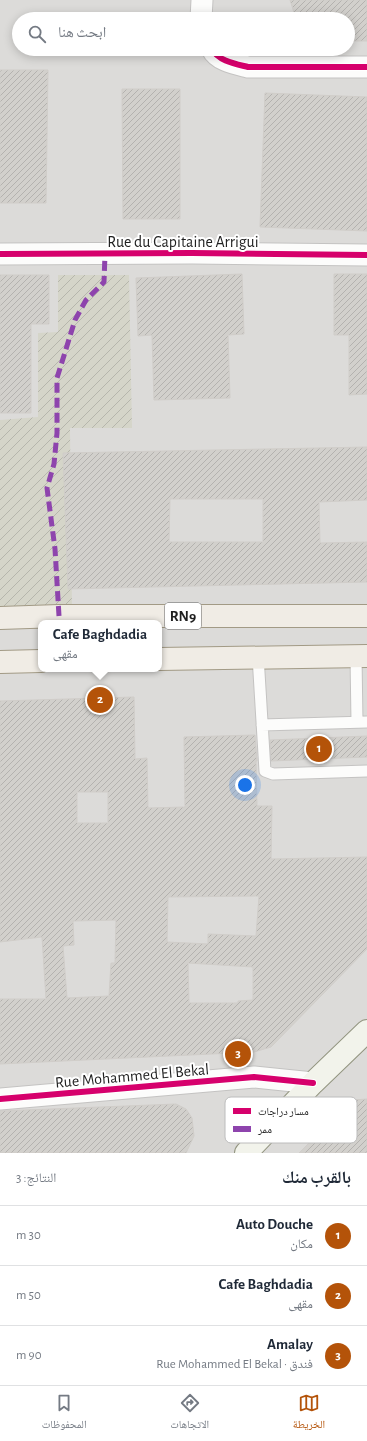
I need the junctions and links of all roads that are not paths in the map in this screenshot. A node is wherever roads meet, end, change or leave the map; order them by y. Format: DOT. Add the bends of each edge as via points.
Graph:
graph roads {
  1 [pos="202,0"];
  2 [pos="201,12"];
  3 [pos="219,56"];
  4 [pos="367,67"];
  5 [pos="0,254"];
  6 [pos="367,255"];
  7 [pos="367,616"];
  8 [pos="0,618"];
  9 [pos="258,656"];
  10 [pos="362,656"];
  11 [pos="162,659"];
  12 [pos="38,661"];
  13 [pos="0,662"];
  14 [pos="362,722"];
  15 [pos="262,725"];
  16 [pos="367,771"];
  17 [pos="367,1031"];
  18 [pos="313,1083"];
  19 [pos="300,1097"];
  20 [pos="0,1098"];
  21 [pos="256,1143"];
  22 [pos="246,1153"];
  1 -- 2 [label="street"];
  3 -- 4 [label="street" via="232,63 248,66"];
  5 -- 6 [label="street, Rue du Capitaine Arrigui"];
  7 -- 8 [label="main road, RN9"];
  9 -- 10 [label="main road"];
  9 -- 11 [label="main road"];
  9 -- 15 [label="lane"];
  10 -- 14 [label="lane"];
  12 -- 13 [label="main road"];
  14 -- 15 [label="lane"];
  15 -- 16 [label="lane" via="265,770 273,774"];
  17 -- 18 [label="main road"];
  18 -- 19 [label="main road"];
  18 -- 20 [label="street, Rue Mohammed El Bekal" via="254,1077"];
  21 -- 22 [label="main road"];
}
